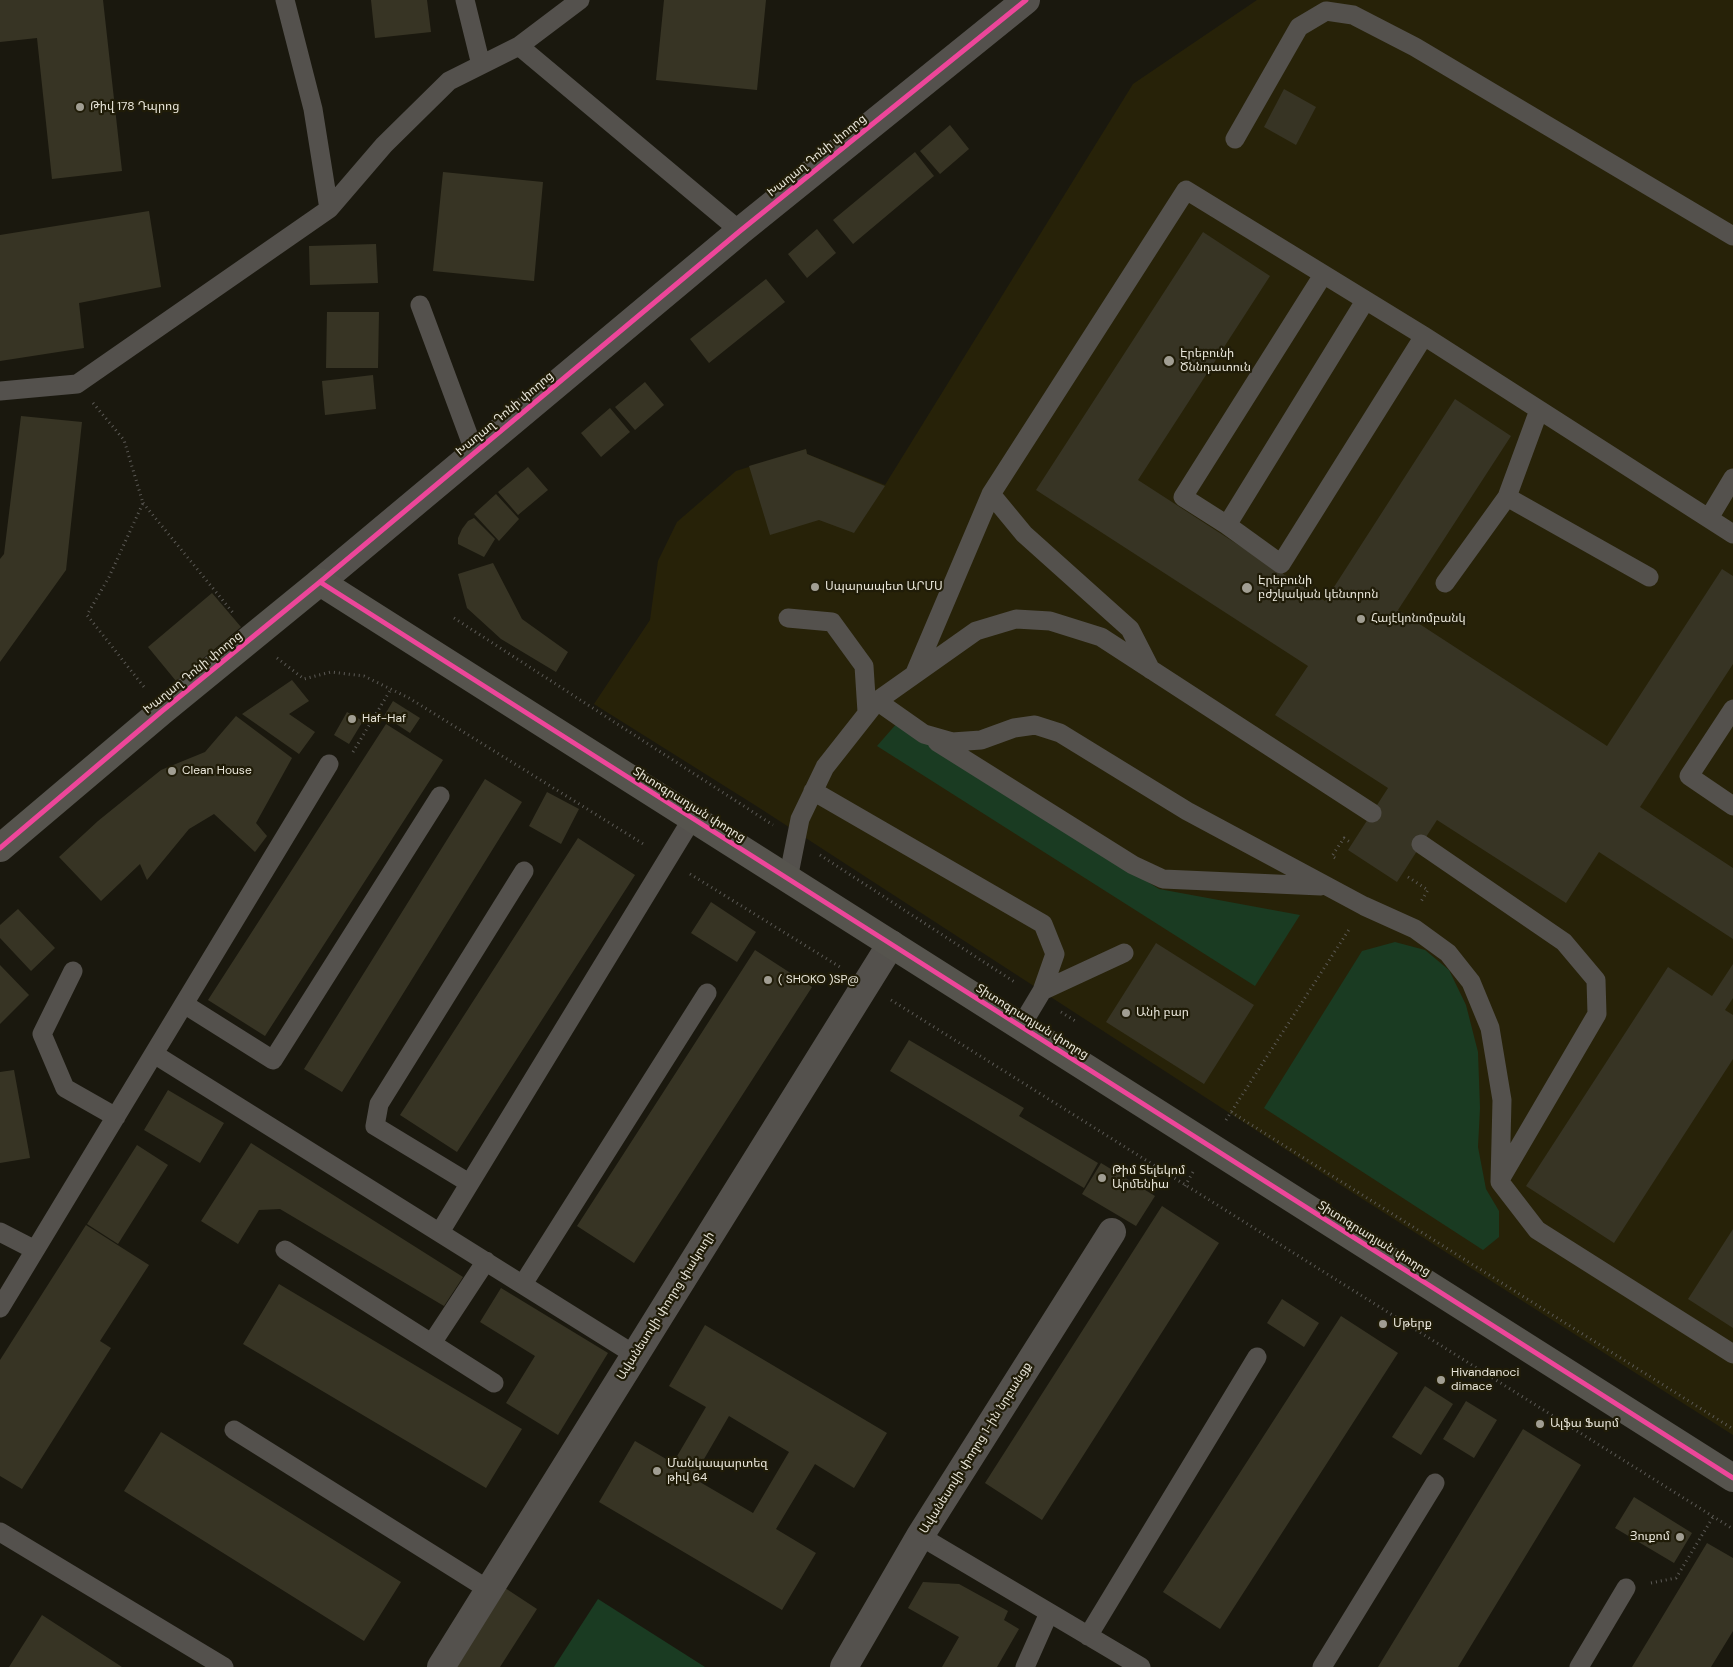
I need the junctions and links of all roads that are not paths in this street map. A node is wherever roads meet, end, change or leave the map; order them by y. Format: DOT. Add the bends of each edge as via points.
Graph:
graph roads {
  1 [pos="285,0"];
  2 [pos="465,0"];
  3 [pos="580,0"];
  4 [pos="1026,0"];
  5 [pos="519,46"];
  6 [pos="481,65"];
  7 [pos="1235,140"];
  8 [pos="328,209"];
  9 [pos="740,231"];
  10 [pos="1733,236"];
  11 [pos="1323,275"];
  12 [pos="1365,301"];
  13 [pos="420,305"];
  14 [pos="1424,336"];
  15 [pos="0,391"];
  16 [pos="1539,410"];
  17 [pos="474,453"];
  18 [pos="1733,478"];
  19 [pos="991,494"];
  20 [pos="1507,497"];
  21 [pos="1709,518"];
  22 [pos="1227,524"];
  23 [pos="1733,534"];
  24 [pos="1649,577"];
  25 [pos="320,582"];
  26 [pos="1444,583"];
  27 [pos="788,618"];
  28 [pos="1151,671"];
  29 [pos="915,673"];
  30 [pos="872,707"];
  31 [pos="1733,709"];
  32 [pos="924,734"];
  33 [pos="329,764"];
  34 [pos="813,791"];
  35 [pos="440,796"];
  36 [pos="1733,806"];
  37 [pos="1372,813"];
  38 [pos="692,819"];
  39 [pos="1421,844"];
  40 [pos="0,848"];
  41 [pos="524,871"];
  42 [pos="788,879"];
  43 [pos="1327,887"];
  44 [pos="891,944"];
  45 [pos="1124,953"];
  46 [pos="73,971"];
  47 [pos="1042,991"];
  48 [pos="707,993"];
  49 [pos="184,1004"];
  50 [pos="1021,1026"];
  51 [pos="154,1054"];
  52 [pos="116,1117"];
  53 [pos="1500,1182"];
  54 [pos="469,1183"];
  55 [pos="0,1232"];
  56 [pos="440,1232"];
  57 [pos="1112,1232"];
  58 [pos="35,1250"];
  59 [pos="284,1250"];
  60 [pos="486,1262"];
  61 [pos="523,1284"];
  62 [pos="0,1308"];
  63 [pos="432,1343"];
  64 [pos="1733,1354"];
  65 [pos="635,1355"];
  66 [pos="1257,1357"];
  67 [pos="494,1383"];
  68 [pos="234,1430"];
  69 [pos="1733,1478"];
  70 [pos="1434,1483"];
  71 [pos="0,1532"];
  72 [pos="920,1536"];
  73 [pos="1626,1588"];
  74 [pos="489,1590"];
  75 [pos="1049,1612"];
  76 [pos="1088,1636"];
  77 [pos="224,1667"];
  78 [pos="441,1667"];
  79 [pos="844,1667"];
  80 [pos="1025,1667"];
  81 [pos="1141,1667"];
  82 [pos="1322,1667"];
  83 [pos="1579,1667"];
  1 -- 8 [label="lane" via="312,109"];
  2 -- 6 [label="lane"];
  3 -- 5 [label="lane"];
  4 -- 9 [label="street, Խաղաղ Դոնի փողոց"];
  5 -- 6 [label="lane"];
  5 -- 9 [label="lane"];
  6 -- 8 [label="lane" via="449,81 384,145"];
  7 -- 10 [label="lane" via="1299,27 1326,11 1353,15 1415,47"];
  8 -- 15 [label="lane" via="77,384"];
  9 -- 17 [label="street, Խաղաղ Դոնի փողոց"];
  11 -- 12 [label="lane"];
  11 -- 19 [label="lane" via="1186,190"];
  11 -- 22 [label="lane" via="1182,497"];
  12 -- 14 [label="lane"];
  12 -- 22 [label="lane"];
  13 -- 17 [label="lane"];
  14 -- 16 [label="lane"];
  14 -- 22 [label="lane" via="1281,564"];
  16 -- 20 [label="lane"];
  16 -- 21 [label="lane"];
  17 -- 25 [label="street, Խաղաղ Դոնի փողոց"];
  18 -- 21 [label="lane"];
  19 -- 28 [label="lane" via="1024,534 1130,629"];
  19 -- 29 [label="lane"];
  20 -- 24 [label="lane"];
  20 -- 26 [label="lane"];
  21 -- 23 [label="lane"];
  25 -- 38 [label="street, Տիտոգրադյան փողոց"];
  25 -- 40 [label="street, Խաղաղ Դոնի փողոց"];
  27 -- 30 [label="lane" via="832,622 864,666"];
  28 -- 29 [label="lane" via="1100,637 1050,621 1016,619 976,631"];
  28 -- 37 [label="lane"];
  29 -- 30 [label="lane"];
  30 -- 32 [label="lane"];
  30 -- 34 [label="lane" via="825,767"];
  31 -- 36 [label="lane" via="1690,776"];
  32 -- 43 [label="lane" via="1133,864 1163,879"];
  32 -- 43 [label="lane" via="952,742 981,740 1014,728 1035,725 1060,733 1187,811"];
  33 -- 49 [label="lane"];
  34 -- 42 [label="lane" via="800,819"];
  34 -- 47 [label="lane" via="1044,924 1055,954"];
  35 -- 49 [label="lane" via="273,1060"];
  38 -- 42 [label="street, Տիտոգրադյան փողոց"];
  38 -- 54 [label="lane"];
  39 -- 53 [label="lane" via="1564,942 1596,980 1596,1014"];
  41 -- 54 [label="lane" via="379,1104 375,1126"];
  42 -- 44 [label="street, Տիտոգրադյան փողոց"];
  43 -- 53 [label="lane" via="1415,929 1448,953 1471,982 1490,1028 1502,1100"];
  44 -- 50 [label="street, Տիտոգրադյան փողոց"];
  44 -- 65 [label="street, Ավանեսովի փողոց փակուղի"];
  45 -- 47 [label="lane"];
  46 -- 52 [label="lane" via="42,1034 65,1088"];
  47 -- 50 [label="lane"];
  48 -- 61 [label="lane"];
  49 -- 51 [label="lane"];
  50 -- 69 [label="street, Տիտոգրադյան փողոց"];
  51 -- 52 [label="lane"];
  51 -- 56 [label="lane"];
  52 -- 58 [label="lane"];
  53 -- 64 [label="lane" via="1537,1230"];
  54 -- 56 [label="lane"];
  55 -- 58 [label="lane"];
  56 -- 60 [label="lane"];
  57 -- 72 [label="street, Ավանեսովի փողոց 1-ին նրբանցք"];
  58 -- 62 [label="lane"];
  59 -- 63 [label="lane"];
  60 -- 61 [label="lane"];
  60 -- 63 [label="lane"];
  61 -- 65 [label="lane"];
  63 -- 67 [label="lane"];
  65 -- 74 [label="street, Ավանեսովի փողոց փակուղի"];
  66 -- 76 [label="lane"];
  68 -- 74 [label="lane"];
  70 -- 82 [label="lane"];
  71 -- 77 [label="lane"];
  72 -- 75 [label="lane"];
  72 -- 79 [label="street, Ավանեսովի փողոց 1-ին նրբանցք"];
  73 -- 83 [label="lane"];
  74 -- 78 [label="street, Ավանեսովի փողոց փակուղի"];
  75 -- 76 [label="lane"];
  75 -- 80 [label="lane"];
  76 -- 81 [label="lane"];
}
